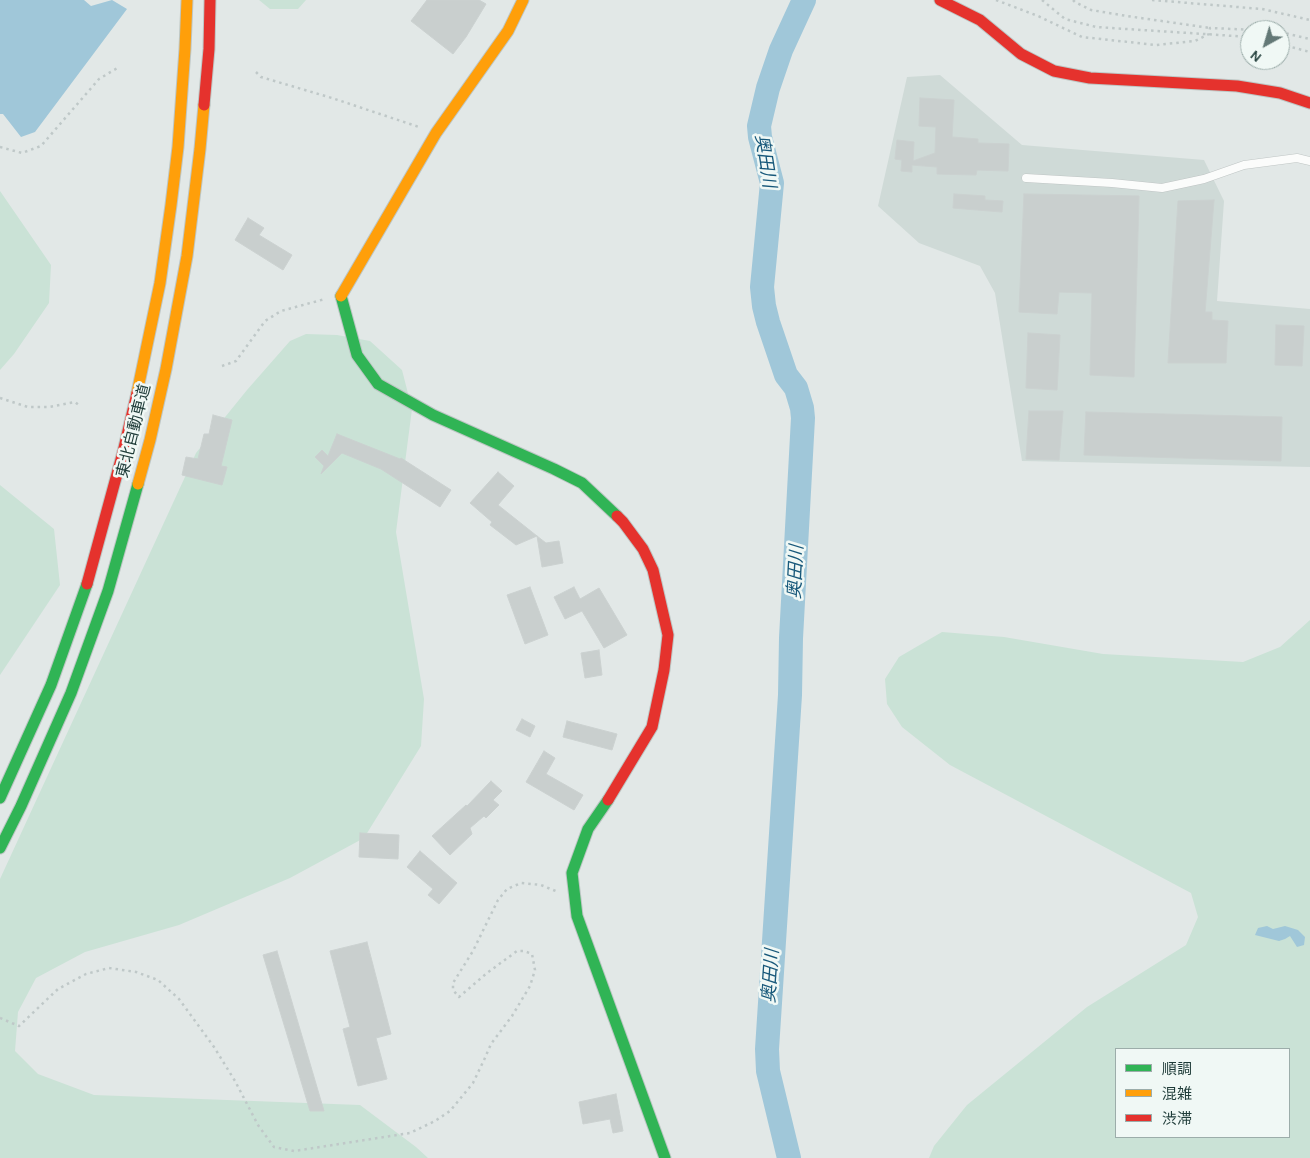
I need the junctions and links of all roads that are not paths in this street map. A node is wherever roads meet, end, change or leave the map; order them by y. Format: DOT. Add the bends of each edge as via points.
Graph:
graph roads {
  1 [pos="187,0"];
  2 [pos="210,0"];
  3 [pos="524,0"];
  4 [pos="940,0"];
  5 [pos="1310,102"];
  6 [pos="1310,161"];
  7 [pos="1026,178"];
  8 [pos="0,798"];
  9 [pos="0,848"];
  10 [pos="665,1158"];
  1 -- 8 [label="main road, 東北自動車道" via="178,147 160,282 144,363 87,583 51,685"];
  2 -- 9 [label="main road, 東北自動車道" via="202,129 187,256 150,440 108,591 70,693"];
  3 -- 10 [label="main road" via="508,31 436,133 340,294 358,355 378,384 433,415 582,483 622,522 643,549 653,570 668,635 652,727 588,829 572,873 577,916"];
  4 -- 5 [label="main road" via="980,20 1021,54 1054,71 1090,78 1237,86"];
  6 -- 7 [label="lane" via="1297,158 1244,165 1204,179 1162,188"];
}
